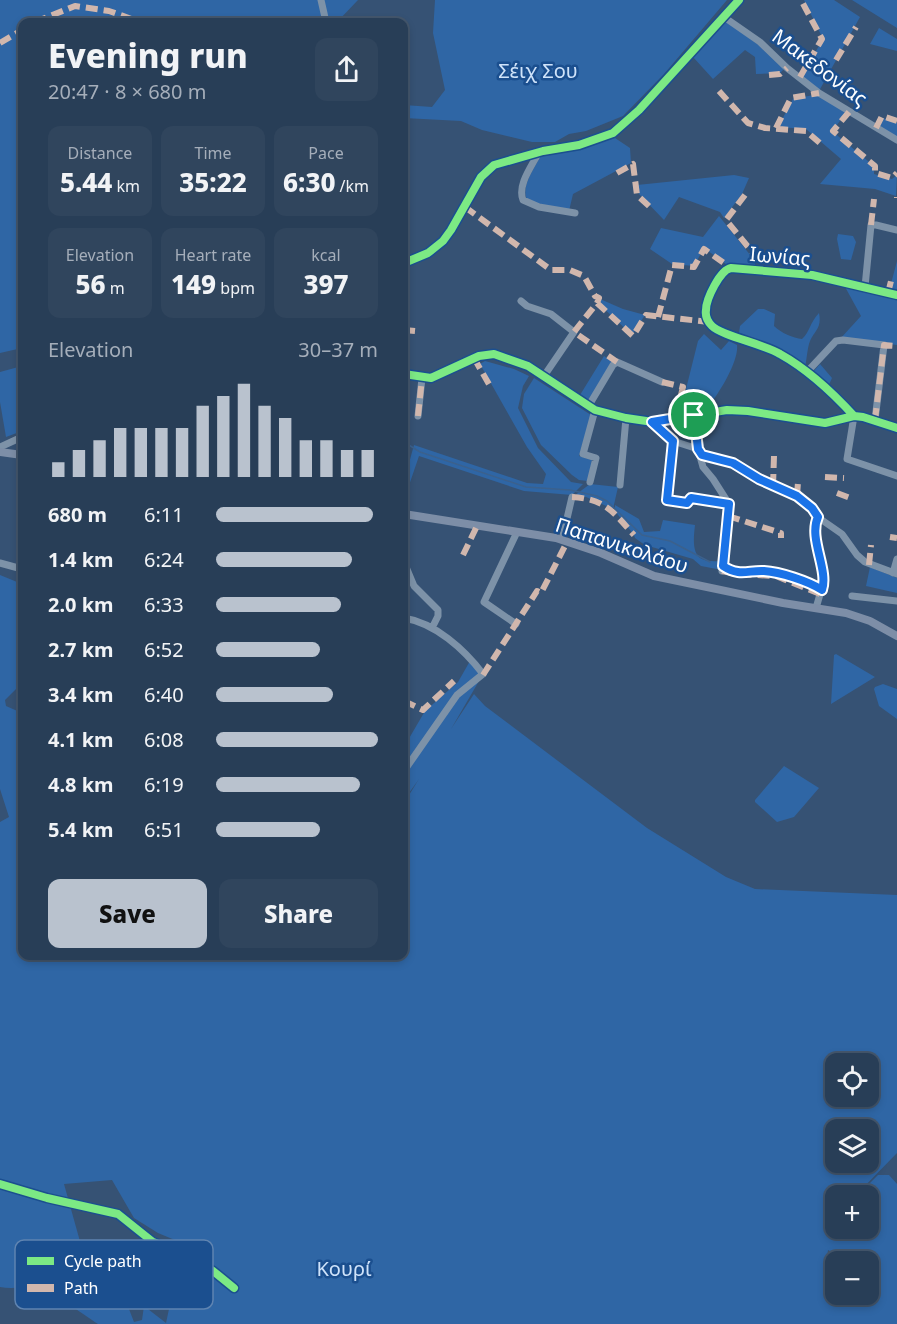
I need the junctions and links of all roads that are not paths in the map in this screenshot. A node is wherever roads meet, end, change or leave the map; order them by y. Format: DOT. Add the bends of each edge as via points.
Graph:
graph roads {
  1 [pos="321,0"];
  2 [pos="739,0"];
  3 [pos="724,16"];
  4 [pos="325,18"];
  5 [pos="897,140"];
  6 [pos="540,152"];
  7 [pos="574,213"];
  8 [pos="897,230"];
  9 [pos="408,261"];
  10 [pos="865,287"];
  11 [pos="897,295"];
  12 [pos="521,302"];
  13 [pos="806,373"];
  14 [pos="408,375"];
  15 [pos="544,376"];
  16 [pos="422,378"];
  17 [pos="662,382"];
  18 [pos="592,408"];
  19 [pos="694,415"];
  20 [pos="418,416"];
  21 [pos="854,416"];
  22 [pos="626,418"];
  23 [pos="875,420"];
  24 [pos="652,422"];
  25 [pos="897,428"];
  26 [pos="18,439"];
  27 [pos="673,441"];
  28 [pos="0,447"];
  29 [pos="698,449"];
  30 [pos="0,452"];
  31 [pos="18,454"];
  32 [pos="897,476"];
  33 [pos="590,482"];
  34 [pos="620,485"];
  35 [pos="572,497"];
  36 [pos="729,504"];
  37 [pos="408,515"];
  38 [pos="818,517"];
  39 [pos="517,532"];
  40 [pos="562,540"];
  41 [pos="897,559"];
  42 [pos="0,563"];
  43 [pos="18,568"];
  44 [pos="408,572"];
  45 [pos="895,574"];
  46 [pos="822,590"];
  47 [pos="852,596"];
  48 [pos="897,601"];
  49 [pos="816,608"];
  50 [pos="408,619"];
  51 [pos="516,624"];
  52 [pos="432,628"];
  53 [pos="897,636"];
  54 [pos="408,765"];
  55 [pos="0,1184"];
  56 [pos="150,1240"];
  57 [pos="213,1271"];
  58 [pos="234,1288"];
  1 -- 4 [label="street"];
  2 -- 3 [label="street"];
  3 -- 5 [label="street, Μακεδονίας" via="819,93"];
  3 -- 6 [label="street" via="639,110 613,133 579,145"];
  6 -- 7 [label="street" via="522,187 524,201"];
  6 -- 9 [label="street" via="498,163 487,170 443,241"];
  8 -- 10 [label="street" via="871,225"];
  10 -- 11 [label="street, Ιωνίας"];
  10 -- 13 [label="street, Ιωνίας" via="812,275 726,269 707,303 709,322 718,331 780,354"];
  12 -- 15 [label="street" via="551,314 574,332"];
  13 -- 21 [label="street"];
  13 -- 23 [label="street" via="836,341 884,345"];
  14 -- 16 [label="street"];
  15 -- 16 [label="street" via="494,354 479,356 436,377"];
  15 -- 18 [label="street"];
  16 -- 20 [label="street"];
  17 -- 18 [label="street" via="617,362"];
  18 -- 22 [label="street"];
  18 -- 33 [label="street" via="583,454 596,458"];
  19 -- 21 [label="street" via="748,411 825,423"];
  19 -- 24 [label="street"];
  19 -- 29 [label="street"];
  21 -- 23 [label="street"];
  21 -- 32 [label="street" via="848,459"];
  22 -- 24 [label="street"];
  22 -- 34 [label="street"];
  23 -- 25 [label="street"];
  24 -- 27 [label="street"];
  26 -- 28 [label="street"];
  27 -- 29 [label="street"];
  27 -- 36 [label="street" via="667,500 687,503 691,498"];
  29 -- 36 [label="street" via="703,467"];
  29 -- 38 [label="street" via="702,455 733,463 797,496"];
  30 -- 31 [label="main road"];
  35 -- 40 [label="street"];
  36 -- 46 [label="street" via="723,568 747,573 776,572"];
  37 -- 39 [label="main road, Παπανικολάου"];
  38 -- 45 [label="street" via="842,534 865,562"];
  38 -- 46 [label="street"];
  39 -- 40 [label="main road, Παπανικολάου"];
  39 -- 51 [label="street" via="484,602"];
  40 -- 49 [label="main road, Παπανικολάου" via="661,578"];
  41 -- 45 [label="street"];
  42 -- 43 [label="street"];
  44 -- 52 [label="street" via="414,586 438,610"];
  46 -- 49 [label="street"];
  47 -- 48 [label="street"];
  49 -- 53 [label="main road, Παπανικολάου" via="870,621"];
  50 -- 52 [label="street"];
  52 -- 54 [label="street" via="465,653 483,675 457,695"];
  55 -- 56 [label="street" via="118,1214"];
  57 -- 58 [label="street"];
}
